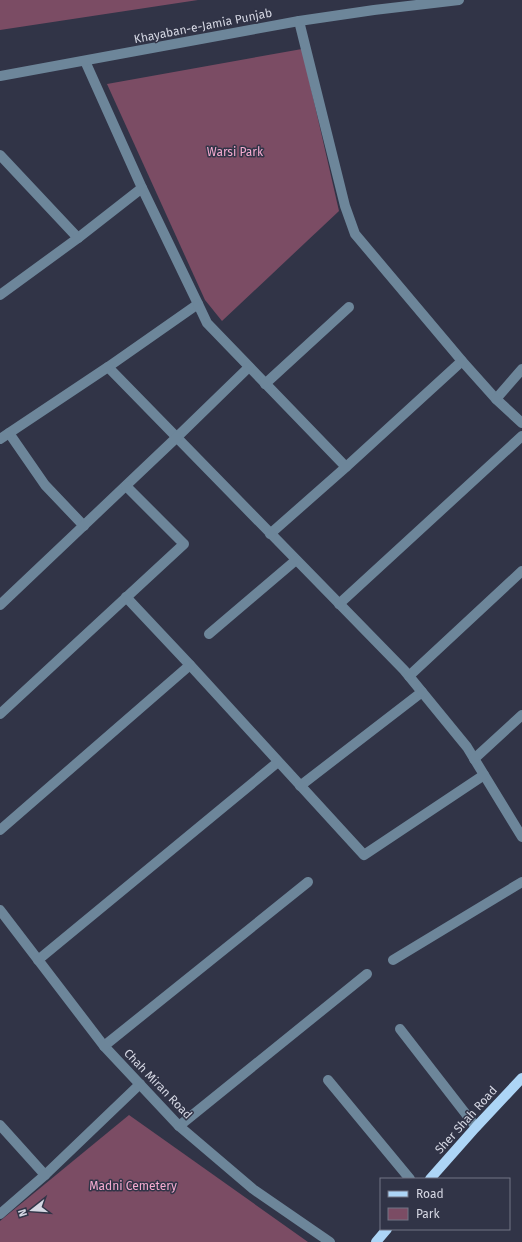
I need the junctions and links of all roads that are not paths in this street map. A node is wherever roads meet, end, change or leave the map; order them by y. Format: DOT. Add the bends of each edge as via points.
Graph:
graph roads {
  1 [pos="459,0"];
  2 [pos="373,5"];
  3 [pos="300,21"];
  4 [pos="85,61"];
  5 [pos="0,76"];
  6 [pos="0,155"];
  7 [pos="142,188"];
  8 [pos="78,238"];
  9 [pos="1,292"];
  10 [pos="198,304"];
  11 [pos="349,307"];
  12 [pos="462,360"];
  13 [pos="108,367"];
  14 [pos="249,367"];
  15 [pos="522,369"];
  16 [pos="265,384"];
  17 [pos="496,399"];
  18 [pos="522,423"];
  19 [pos="9,434"];
  20 [pos="522,436"];
  21 [pos="176,438"];
  22 [pos="0,439"];
  23 [pos="346,467"];
  24 [pos="126,486"];
  25 [pos="84,526"];
  26 [pos="270,534"];
  27 [pos="296,560"];
  28 [pos="522,571"];
  29 [pos="126,598"];
  30 [pos="339,604"];
  31 [pos="0,605"];
  32 [pos="209,634"];
  33 [pos="190,665"];
  34 [pos="409,676"];
  35 [pos="422,692"];
  36 [pos="0,714"];
  37 [pos="522,715"];
  38 [pos="474,759"];
  39 [pos="278,762"];
  40 [pos="484,775"];
  41 [pos="300,786"];
  42 [pos="0,830"];
  43 [pos="522,837"];
  44 [pos="308,882"];
  45 [pos="522,882"];
  46 [pos="0,910"];
  47 [pos="38,960"];
  48 [pos="393,960"];
  49 [pos="367,974"];
  50 [pos="400,1029"];
  51 [pos="104,1046"];
  52 [pos="522,1078"];
  53 [pos="328,1080"];
  54 [pos="140,1084"];
  55 [pos="0,1125"];
  56 [pos="180,1126"];
  57 [pos="476,1127"];
  58 [pos="45,1175"];
  59 [pos="409,1178"];
  60 [pos="431,1178"];
  61 [pos="0,1214"];
  62 [pos="386,1230"];
  63 [pos="330,1242"];
  64 [pos="376,1242"];
  1 -- 2 [label="street, Khayaban-e-Jamia Punjab"];
  2 -- 3 [label="street, Khayaban-e-Jamia Punjab"];
  3 -- 4 [label="street, Khayaban-e-Jamia Punjab"];
  3 -- 12 [label="street" via="345,206 355,234"];
  4 -- 5 [label="street, Khayaban-e-Jamia Punjab"];
  4 -- 7 [label="street"];
  6 -- 8 [label="street"];
  7 -- 8 [label="street"];
  7 -- 10 [label="street"];
  8 -- 9 [label="street"];
  10 -- 13 [label="street"];
  10 -- 14 [label="street" via="207,323"];
  11 -- 16 [label="street"];
  12 -- 17 [label="street"];
  12 -- 23 [label="street"];
  13 -- 19 [label="street"];
  13 -- 21 [label="street"];
  14 -- 16 [label="street"];
  14 -- 21 [label="street"];
  15 -- 17 [label="street"];
  16 -- 23 [label="street"];
  17 -- 18 [label="street"];
  19 -- 22 [label="street"];
  19 -- 25 [label="street" via="45,485"];
  20 -- 30 [label="street"];
  21 -- 24 [label="street"];
  21 -- 26 [label="street"];
  23 -- 26 [label="street"];
  24 -- 25 [label="street"];
  24 -- 29 [label="street" via="184,544"];
  25 -- 31 [label="street"];
  26 -- 27 [label="street"];
  27 -- 30 [label="street"];
  27 -- 32 [label="street"];
  28 -- 34 [label="street"];
  29 -- 33 [label="street"];
  29 -- 36 [label="street"];
  30 -- 34 [label="street"];
  33 -- 39 [label="street"];
  33 -- 42 [label="street"];
  34 -- 35 [label="street"];
  35 -- 38 [label="street"];
  35 -- 41 [label="street"];
  37 -- 38 [label="street"];
  38 -- 40 [label="street"];
  39 -- 41 [label="street"];
  39 -- 47 [label="street"];
  40 -- 41 [label="street" via="364,855"];
  40 -- 43 [label="street"];
  44 -- 51 [label="street"];
  45 -- 48 [label="street"];
  46 -- 47 [label="street, Chah Miran Road"];
  47 -- 51 [label="street, Chah Miran Road"];
  49 -- 56 [label="street"];
  50 -- 57 [label="street"];
  51 -- 54 [label="street, Chah Miran Road"];
  52 -- 57 [label="main road, Sher Shah Road"];
  53 -- 59 [label="street"];
  54 -- 56 [label="street, Chah Miran Road"];
  54 -- 58 [label="street"];
  55 -- 58 [label="street"];
  56 -- 63 [label="street, Chah Miran Road" via="253,1189"];
  57 -- 60 [label="main road, Sher Shah Road"];
  58 -- 61 [label="street"];
  62 -- 64 [label="main road"];
}
